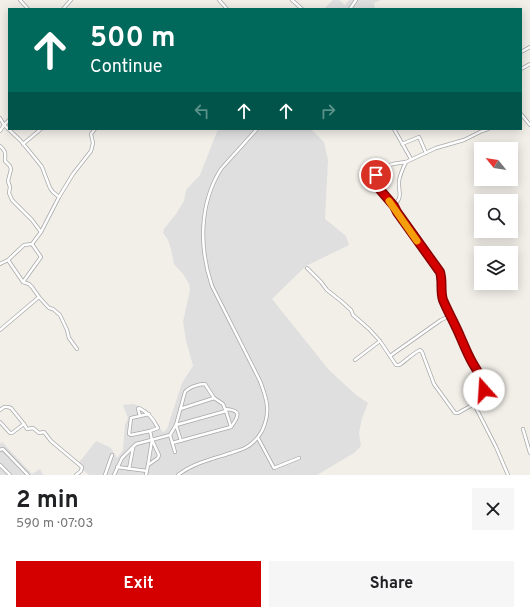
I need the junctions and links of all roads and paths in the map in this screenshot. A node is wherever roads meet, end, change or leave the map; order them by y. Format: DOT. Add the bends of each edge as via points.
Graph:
graph roads {
  1 [pos="20,0"];
  2 [pos="71,0"];
  3 [pos="218,0"];
  4 [pos="292,0"];
  5 [pos="27,8"];
  6 [pos="64,8"];
  7 [pos="226,8"];
  8 [pos="301,8"];
  9 [pos="522,115"];
  10 [pos="0,118"];
  11 [pos="8,121"];
  12 [pos="4,125"];
  13 [pos="530,125"];
  14 [pos="8,129"];
  15 [pos="9,130"];
  16 [pos="40,130"];
  17 [pos="94,130"];
  18 [pos="256,130"];
  19 [pos="395,130"];
  20 [pos="481,130"];
  21 [pos="0,131"];
  22 [pos="23,144"];
  23 [pos="402,144"];
  24 [pos="0,146"];
  25 [pos="426,153"];
  26 [pos="411,159"];
  27 [pos="406,162"];
  28 [pos="59,197"];
  29 [pos="394,206"];
  30 [pos="41,232"];
  31 [pos="32,244"];
  32 [pos="8,260"];
  33 [pos="0,264"];
  34 [pos="307,268"];
  35 [pos="23,282"];
  36 [pos="39,297"];
  37 [pos="450,316"];
  38 [pos="0,330"];
  39 [pos="380,341"];
  40 [pos="77,349"];
  41 [pos="390,356"];
  42 [pos="355,360"];
  43 [pos="214,398"];
  44 [pos="474,404"];
  45 [pos="180,409"];
  46 [pos="0,410"];
  47 [pos="226,410"];
  48 [pos="149,414"];
  49 [pos="140,416"];
  50 [pos="0,422"];
  51 [pos="24,424"];
  52 [pos="176,425"];
  53 [pos="231,427"];
  54 [pos="523,429"];
  55 [pos="151,435"];
  56 [pos="170,435"];
  57 [pos="258,438"];
  58 [pos="181,441"];
  59 [pos="172,443"];
  60 [pos="133,446"];
  61 [pos="0,450"];
  62 [pos="175,452"];
  63 [pos="530,453"];
  64 [pos="112,455"];
  65 [pos="299,458"];
  66 [pos="0,465"];
  67 [pos="148,465"];
  68 [pos="117,467"];
  69 [pos="129,469"];
  70 [pos="146,473"];
  71 [pos="10,475"];
  72 [pos="28,475"];
  73 [pos="76,475"];
  74 [pos="105,475"];
  75 [pos="114,475"];
  76 [pos="178,475"];
  77 [pos="508,475"];
  1 -- 5 [label="street"];
  2 -- 6 [label="street"];
  3 -- 7 [label="street"];
  4 -- 8 [label="street"];
  9 -- 13 [label="street"];
  10 -- 12 [label="street"];
  11 -- 12 [label="street"];
  12 -- 14 [label="street"];
  12 -- 21 [label="street"];
  15 -- 22 [label="street"];
  16 -- 22 [label="street"];
  17 -- 28 [label="street" via="91,134 91,151"];
  18 -- 57 [label="street" via="216,176 206,204 203,239 205,262 212,286 265,393 268,412"];
  19 -- 23 [label="street"];
  20 -- 25 [label="street" via="464,140"];
  22 -- 28 [label="street" via="42,167 50,188"];
  23 -- 25 [label="street" via="419,137"];
  23 -- 26 [label="street"];
  24 -- 30 [label="street" via="11,169 8,181 12,200"];
  25 -- 26 [label="street"];
  26 -- 27 [label="street"];
  27 -- 29 [label="street" via="399,183 399,200"];
  27 -- 29 [label="street" via="391,164 380,171 374,179"];
  28 -- 30 [label="street"];
  29 -- 37 [label="street" via="440,272 443,300"];
  30 -- 31 [label="street"];
  31 -- 32 [label="street" via="24,246"];
  31 -- 35 [label="street" via="41,257"];
  32 -- 33 [label="street"];
  32 -- 35 [label="street"];
  34 -- 39 [label="street"];
  35 -- 36 [label="street" via="29,284"];
  36 -- 38 [label="street"];
  36 -- 40 [label="street" via="60,315 69,338"];
  37 -- 41 [label="street"];
  37 -- 44 [label="street" via="482,378 482,397"];
  39 -- 41 [label="street"];
  39 -- 42 [label="street"];
  41 -- 44 [label="street" via="396,365 399,365 420,350 434,384 455,413"];
  43 -- 45 [label="street"];
  43 -- 45 [label="street" via="205,384 202,384 185,392"];
  43 -- 47 [label="street" via="223,404"];
  44 -- 77 [label="street"];
  45 -- 52 [label="street"];
  46 -- 51 [label="street" via="4,406 9,407"];
  47 -- 52 [label="street"];
  47 -- 53 [label="street"];
  47 -- 53 [label="street" via="231,409 238,414"];
  48 -- 49 [label="street"];
  48 -- 49 [label="street" via="139,408"];
  48 -- 55 [label="street" via="158,428"];
  49 -- 55 [label="street" via="131,419 129,434"];
  50 -- 51 [label="street" via="11,434"];
  51 -- 73 [label="street" via="27,429 33,428 40,433 44,432 82,467"];
  52 -- 56 [label="street"];
  52 -- 58 [label="street"];
  53 -- 58 [label="street"];
  54 -- 63 [label="street"];
  55 -- 56 [label="street"];
  55 -- 60 [label="street"];
  55 -- 67 [label="street"];
  55 -- 67 [label="street" via="159,455"];
  56 -- 59 [label="street"];
  57 -- 65 [label="street" via="274,468"];
  57 -- 76 [label="street" via="245,448 198,463"];
  58 -- 59 [label="street"];
  59 -- 62 [label="street"];
  60 -- 68 [label="street"];
  60 -- 69 [label="street"];
  61 -- 72 [label="street" via="3,449"];
  64 -- 74 [label="street"];
  66 -- 71 [label="street"];
  67 -- 70 [label="street"];
  68 -- 69 [label="street"];
  68 -- 75 [label="street"];
  69 -- 70 [label="street"];
}
